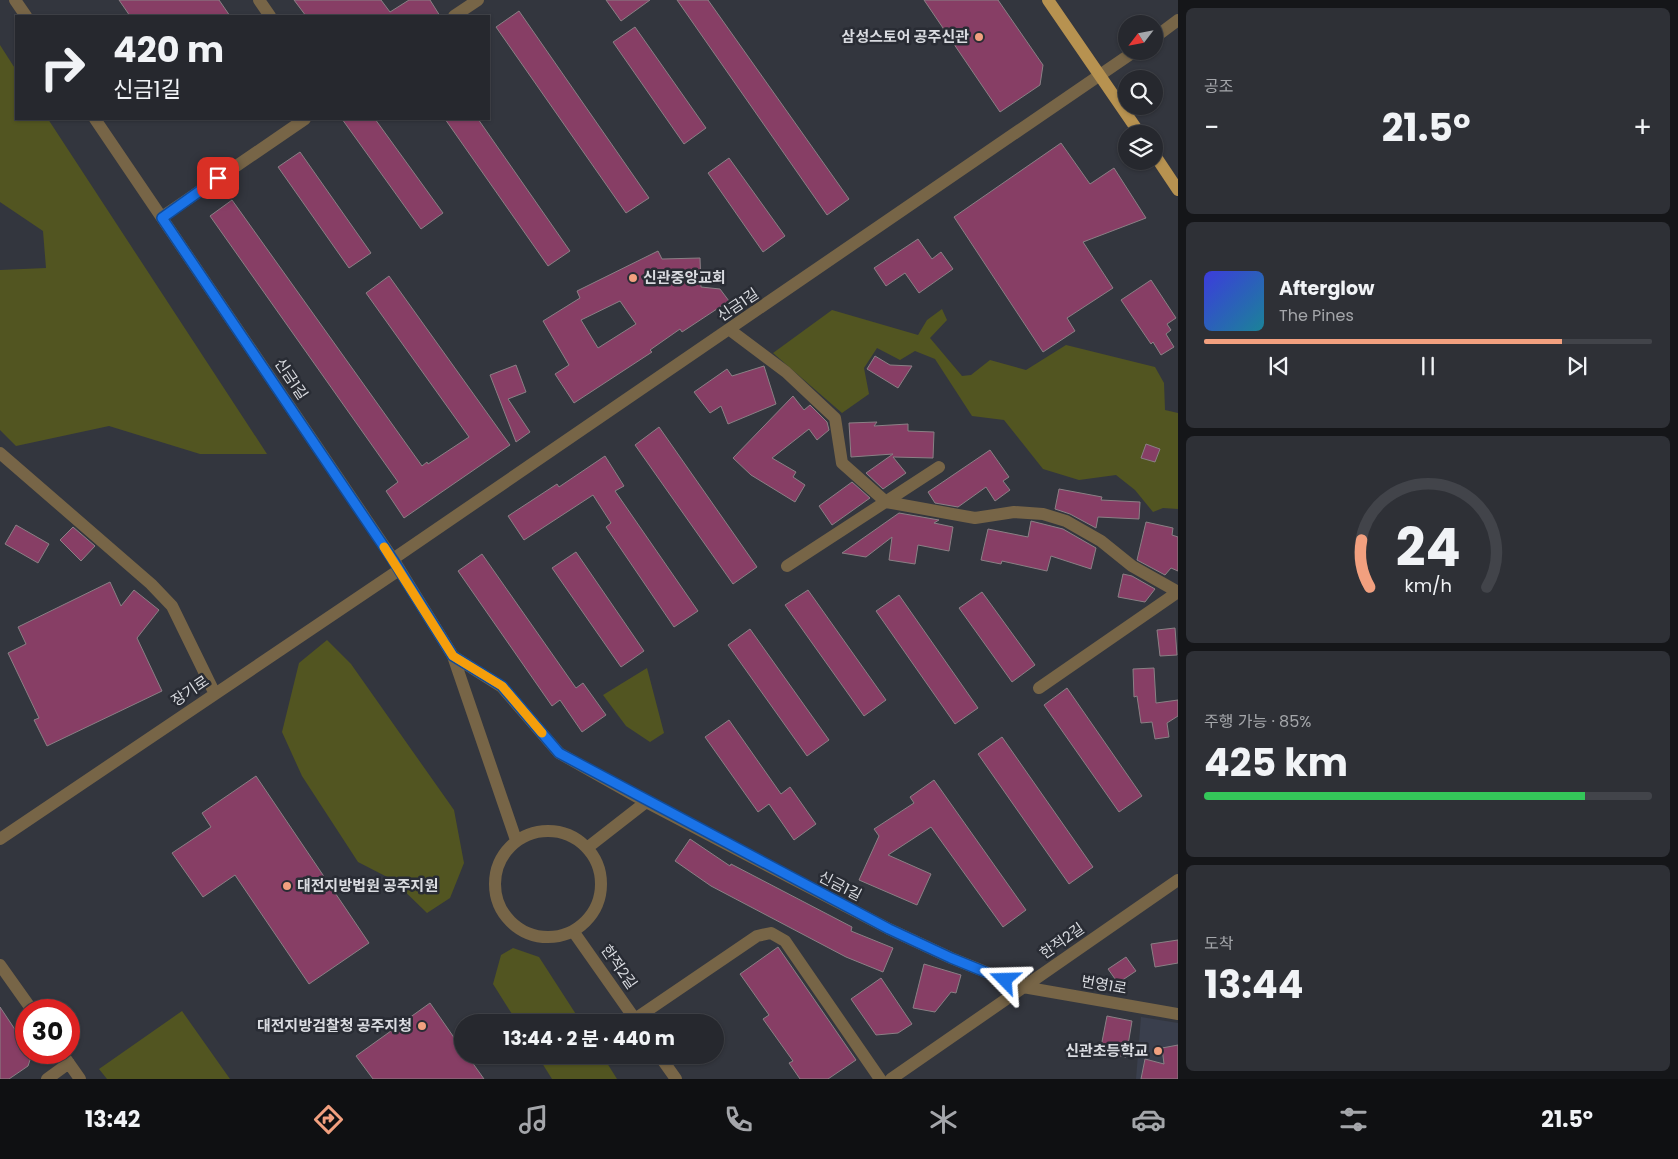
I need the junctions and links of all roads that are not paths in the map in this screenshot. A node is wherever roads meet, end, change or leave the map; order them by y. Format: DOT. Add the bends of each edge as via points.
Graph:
graph roads {
  1 [pos="15,0"];
  2 [pos="259,0"];
  3 [pos="478,0"];
  4 [pos="1048,0"];
  5 [pos="25,15"];
  6 [pos="269,15"];
  7 [pos="456,15"];
  8 [pos="1178,20"];
  9 [pos="1163,31"];
  10 [pos="1123,60"];
  11 [pos="1101,76"];
  12 [pos="96,120"];
  13 [pos="304,120"];
  14 [pos="1134,125"];
  15 [pos="1163,168"];
  16 [pos="1178,190"];
  17 [pos="162,218"];
  18 [pos="730,330"];
  19 [pos="0,453"];
  20 [pos="939,467"];
  21 [pos="886,502"];
  22 [pos="396,565"];
  23 [pos="788,566"];
  24 [pos="1178,592"];
  25 [pos="453,656"];
  26 [pos="1039,688"];
  27 [pos="215,694"];
  28 [pos="646,802"];
  29 [pos="0,839"];
  30 [pos="516,840"];
  31 [pos="587,848"];
  32 [pos="1178,880"];
  33 [pos="574,931"];
  34 [pos="0,965"];
  35 [pos="1023,987"];
  36 [pos="24,999"];
  37 [pos="631,1014"];
  38 [pos="646,1014"];
  39 [pos="1178,1014"];
  40 [pos="68,1064"];
  41 [pos="70,1064"];
  42 [pos="665,1064"];
  43 [pos="47,1079"];
  44 [pos="80,1079"];
  45 [pos="676,1079"];
  46 [pos="880,1079"];
  47 [pos="891,1079"];
  1 -- 5 [label="street"];
  2 -- 6 [label="street"];
  3 -- 7 [label="street"];
  4 -- 11 [label="main road"];
  8 -- 9 [label="street"];
  10 -- 11 [label="street, 신금1길"];
  11 -- 14 [label="main road"];
  11 -- 18 [label="street, 신금1길"];
  12 -- 17 [label="street, 신금1길"];
  13 -- 17 [label="street"];
  15 -- 16 [label="main road"];
  17 -- 22 [label="street, 신금1길"];
  18 -- 21 [label="street" via="786,372 835,418 842,463"];
  18 -- 22 [label="street, 신금1길"];
  19 -- 27 [label="street" via="172,606"];
  20 -- 21 [label="street"];
  21 -- 23 [label="street"];
  21 -- 24 [label="street" via="975,518 1014,512 1043,514 1101,541 1132,566"];
  22 -- 25 [label="street, 신금1길"];
  22 -- 27 [label="street, 장기로"];
  24 -- 26 [label="street"];
  25 -- 28 [label="street, 신금1길" via="502,686 559,753"];
  25 -- 30 [label="street"];
  27 -- 29 [label="street, 장기로"];
  28 -- 31 [label="street"];
  28 -- 35 [label="street, 신금1길" via="889,929"];
  30 -- 31 [label="street" via="532,832 549,830 566,833"];
  30 -- 33 [label="street" via="497,866 494,882 502,912 513,925 542,937"];
  31 -- 33 [label="street" via="600,871 601,889 597,906"];
  32 -- 35 [label="street, 한적2길"];
  33 -- 37 [label="street, 한적2길"];
  34 -- 36 [label="street"];
  35 -- 39 [label="street, 번영1로"];
  35 -- 47 [label="street, 한적2길"];
  38 -- 46 [label="street" via="757,936 771,933 785,941"];
  40 -- 43 [label="street"];
  41 -- 44 [label="street"];
  42 -- 45 [label="street"];
}
